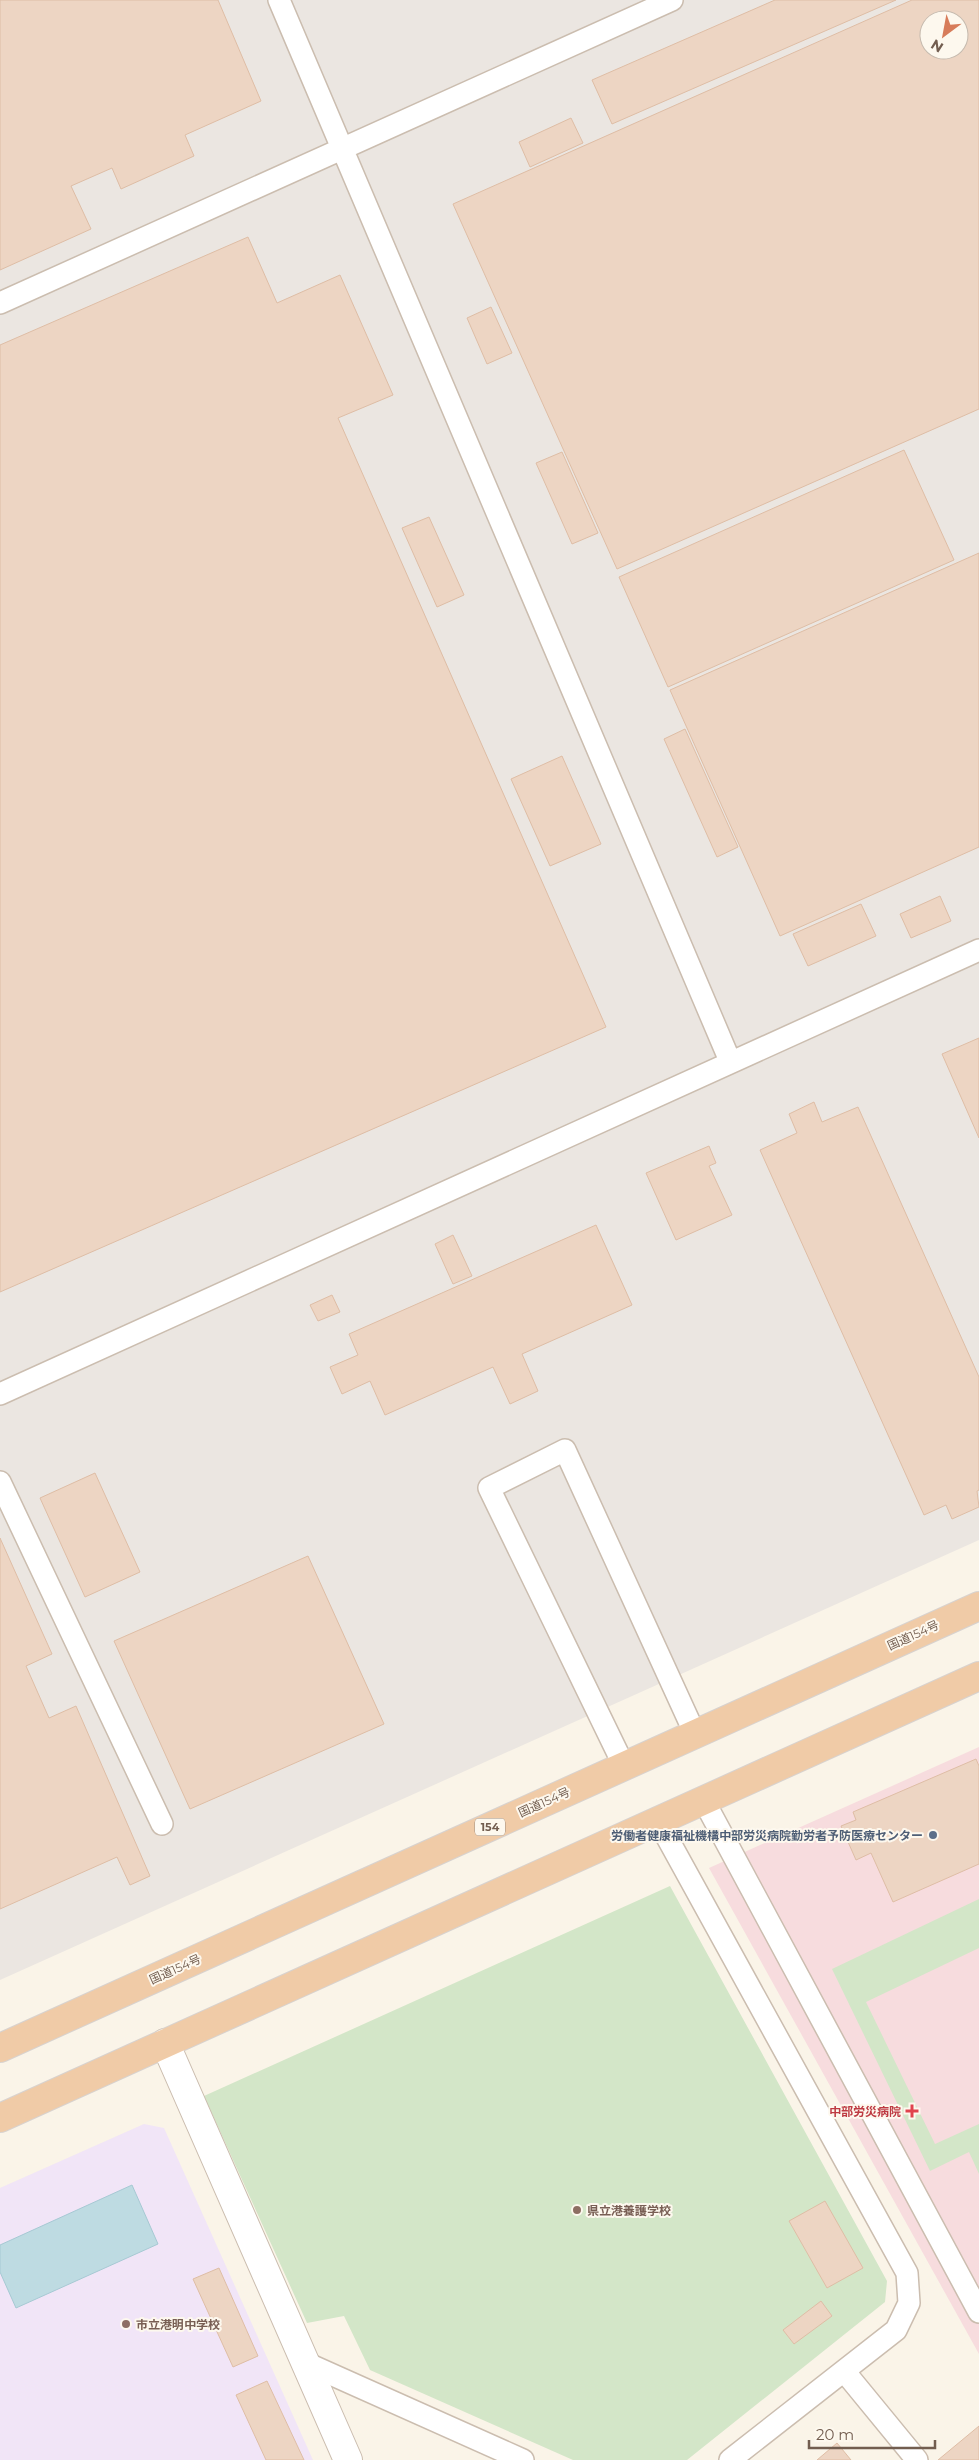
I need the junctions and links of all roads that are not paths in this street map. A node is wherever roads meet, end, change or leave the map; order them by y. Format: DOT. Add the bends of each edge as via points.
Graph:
graph roads {
  1 [pos="279,0"];
  2 [pos="672,0"];
  3 [pos="341,148"];
  4 [pos="0,303"];
  5 [pos="979,950"];
  6 [pos="730,1061"];
  7 [pos="0,1394"];
  8 [pos="0,1482"];
  9 [pos="979,1606"];
  10 [pos="979,1676"];
  11 [pos="695,1734"];
  12 [pos="624,1766"];
  13 [pos="704,1800"];
  14 [pos="658,1821"];
  15 [pos="162,1824"];
  16 [pos="166,2043"];
  17 [pos="0,2048"];
  18 [pos="0,2118"];
  19 [pos="979,2312"];
  20 [pos="306,2363"];
  21 [pos="844,2371"];
  22 [pos="516,2459"];
  23 [pos="348,2460"];
  24 [pos="730,2460"];
  25 [pos="917,2460"];
  1 -- 3 [label="lane"];
  2 -- 3 [label="lane"];
  3 -- 4 [label="lane"];
  3 -- 6 [label="lane"];
  5 -- 6 [label="lane"];
  6 -- 7 [label="lane"];
  8 -- 15 [label="lane"];
  9 -- 11 [label="highway, 国道154号 / 154"];
  10 -- 13 [label="highway"];
  11 -- 12 [label="highway, 国道154号 / 154"];
  11 -- 12 [label="lane" via="564,1450 489,1488"];
  12 -- 17 [label="highway, 国道154号 / 154"];
  13 -- 14 [label="highway"];
  13 -- 19 [label="lane"];
  14 -- 16 [label="highway"];
  14 -- 21 [label="lane" via="907,2273 910,2303 896,2330"];
  16 -- 18 [label="highway"];
  16 -- 20 [label="street"];
  20 -- 22 [label="lane"];
  20 -- 23 [label="street"];
  21 -- 24 [label="lane"];
  21 -- 25 [label="lane"];
}
